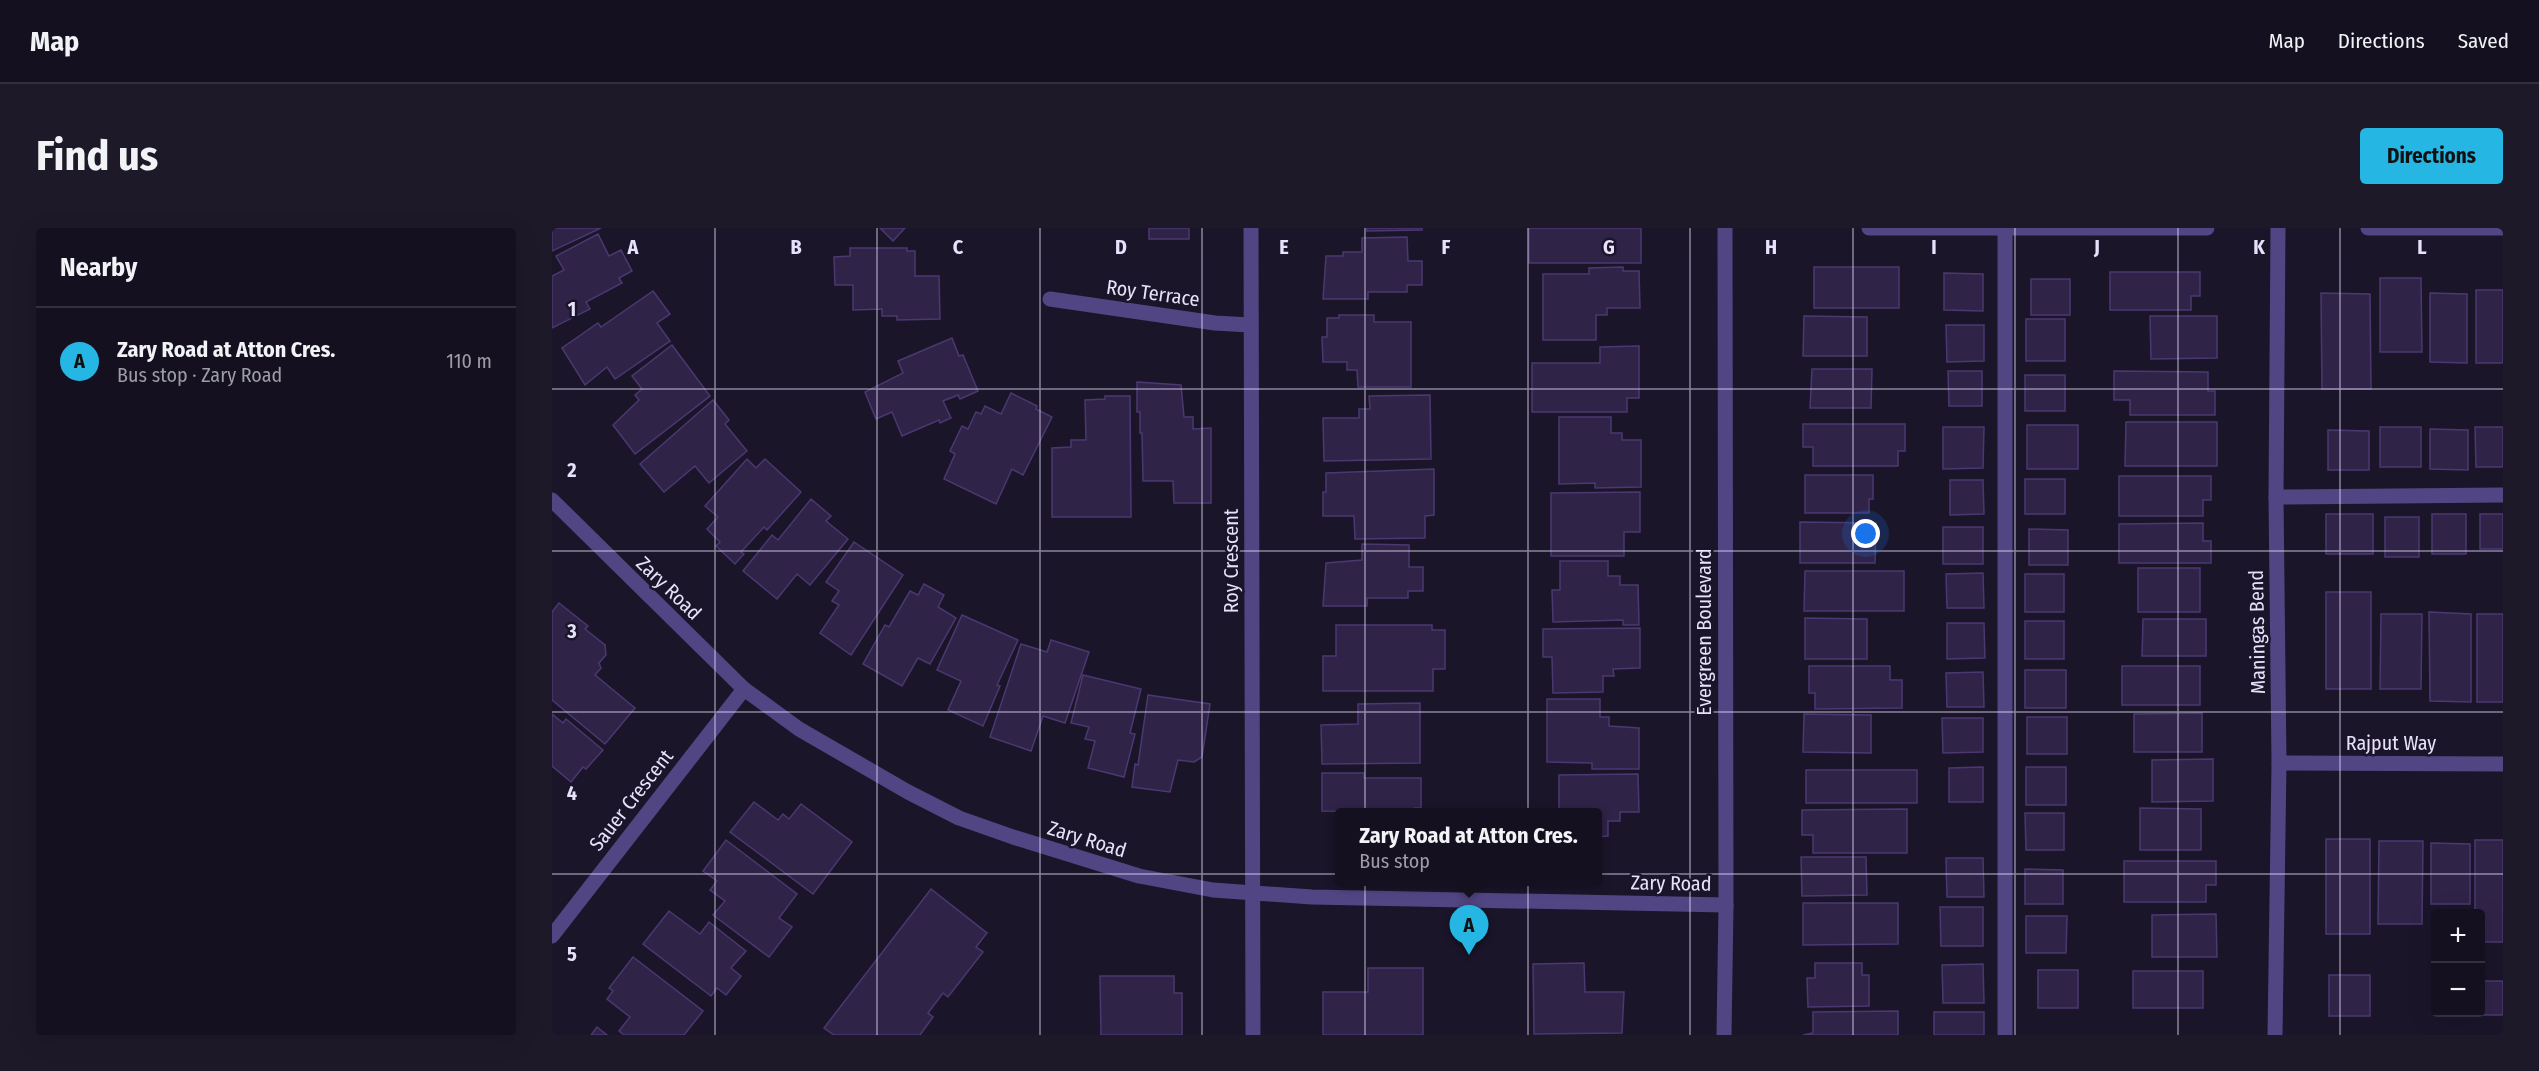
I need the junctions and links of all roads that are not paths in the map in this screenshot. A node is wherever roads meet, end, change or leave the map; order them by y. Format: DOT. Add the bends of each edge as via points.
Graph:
graph roads {
  1 [pos="1251,228"];
  2 [pos="1725,228"];
  3 [pos="1869,228"];
  4 [pos="2207,228"];
  5 [pos="2278,228"];
  6 [pos="2368,228"];
  7 [pos="2503,228"];
  8 [pos="2005,229"];
  9 [pos="1050,299"];
  10 [pos="1250,325"];
  11 [pos="2503,495"];
  12 [pos="2277,497"];
  13 [pos="552,500"];
  14 [pos="744,689"];
  15 [pos="2279,764"];
  16 [pos="2503,764"];
  17 [pos="1253,894"];
  18 [pos="1726,905"];
  19 [pos="552,936"];
  20 [pos="1253,1035"];
  21 [pos="1724,1035"];
  22 [pos="2006,1035"];
  23 [pos="2275,1035"];
  1 -- 10 [label="street, Roy Crescent"];
  2 -- 18 [label="street, Evergreen Boulevard"];
  3 -- 8 [label="street"];
  4 -- 8 [label="street"];
  5 -- 12 [label="street, Maningas Bend"];
  6 -- 7 [label="street"];
  8 -- 22 [label="street"];
  9 -- 10 [label="street, Roy Terrace"];
  10 -- 17 [label="street, Roy Crescent"];
  11 -- 12 [label="street"];
  12 -- 15 [label="street, Maningas Bend"];
  13 -- 14 [label="street, Zary Road"];
  14 -- 17 [label="street, Zary Road" via="853,762 959,818 1139,876"];
  14 -- 19 [label="street, Sauer Crescent"];
  15 -- 16 [label="street, Rajput Way"];
  15 -- 23 [label="street, Maningas Bend"];
  17 -- 18 [label="street, Zary Road"];
  17 -- 20 [label="street, Roy Crescent"];
  18 -- 21 [label="street, Evergreen Boulevard"];
}
